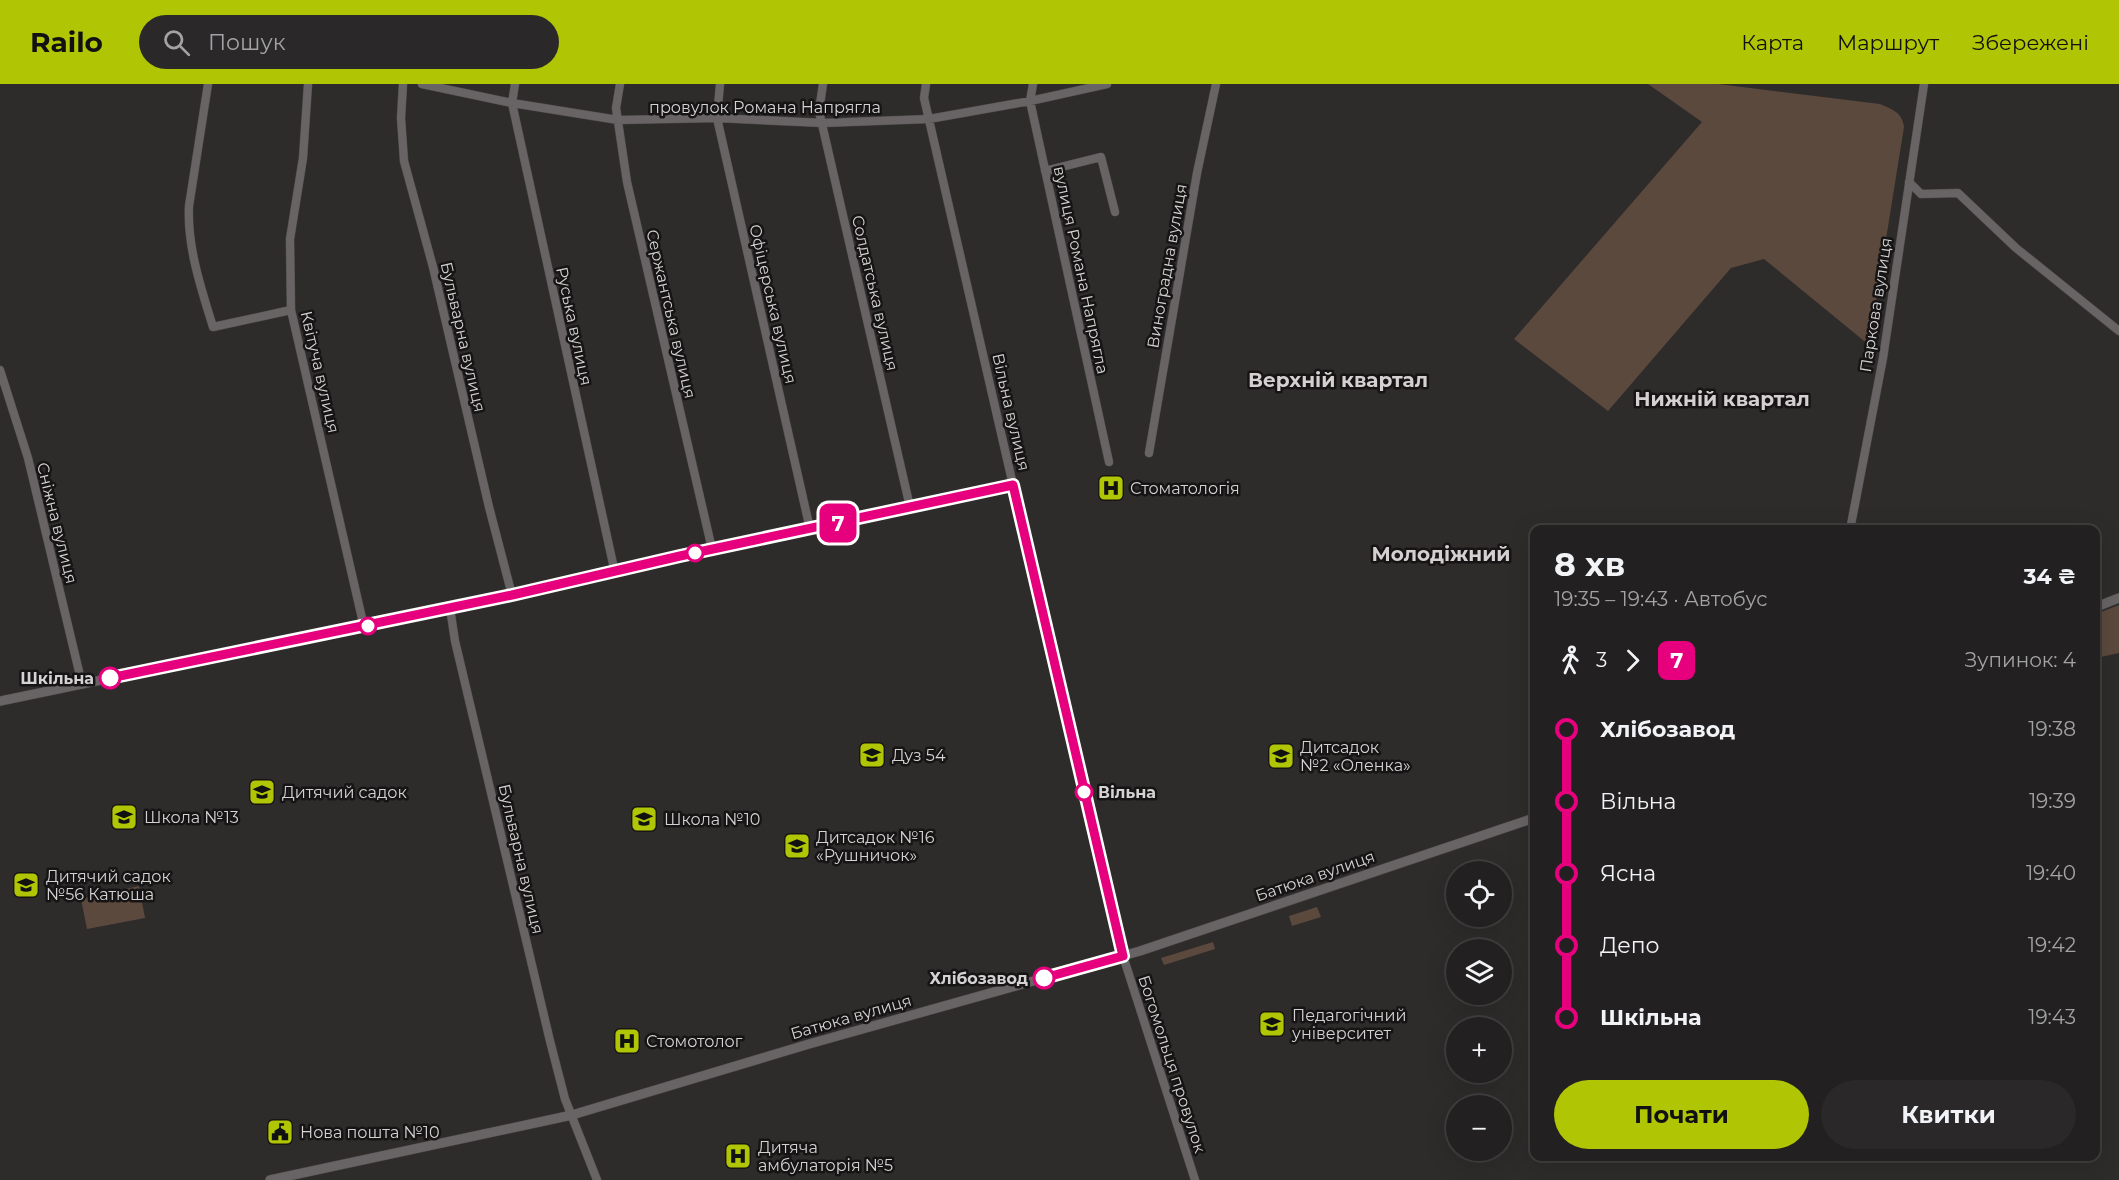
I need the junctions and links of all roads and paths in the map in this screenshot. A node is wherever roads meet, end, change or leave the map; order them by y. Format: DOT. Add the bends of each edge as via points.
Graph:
graph roads {
  1 [pos="208,84"];
  2 [pos="308,84"];
  3 [pos="403,84"];
  4 [pos="422,84"];
  5 [pos="515,84"];
  6 [pos="620,84"];
  7 [pos="720,84"];
  8 [pos="823,84"];
  9 [pos="926,84"];
  10 [pos="1033,84"];
  11 [pos="1107,84"];
  12 [pos="1216,84"];
  13 [pos="1924,84"];
  14 [pos="1030,101"];
  15 [pos="512,103"];
  16 [pos="717,118"];
  17 [pos="929,119"];
  18 [pos="618,120"];
  19 [pos="823,123"];
  20 [pos="1045,171"];
  21 [pos="1909,182"];
  22 [pos="1115,212"];
  23 [pos="291,310"];
  24 [pos="2119,332"];
  25 [pos="0,370"];
  26 [pos="1149,453"];
  27 [pos="1109,462"];
  28 [pos="1013,485"];
  29 [pos="910,507"];
  30 [pos="1851,525"];
  31 [pos="810,529"];
  32 [pos="712,549"];
  33 [pos="615,573"];
  34 [pos="512,595"];
  35 [pos="2119,598"];
  36 [pos="2100,605"];
  37 [pos="450,608"];
  38 [pos="364,627"];
  39 [pos="82,684"];
  40 [pos="0,701"];
  41 [pos="1530,819"];
  42 [pos="1123,956"];
  43 [pos="572,1115"];
  44 [pos="270,1180"];
  45 [pos="597,1180"];
  46 [pos="1195,1180"];
  1 -- 23 [label="street" via="188,226 198,280 213,327"];
  2 -- 23 [label="street, Квітуча вулиця" via="303,158 290,239"];
  3 -- 34 [label="street, Бульварна вулиця" via="404,161"];
  4 -- 15 [label="street, провулок Романа Напрягла"];
  5 -- 15 [label="street, Руська вулиця"];
  6 -- 18 [label="street, Сержантська вулиця"];
  7 -- 16 [label="street, Офіцерська вулиця"];
  8 -- 19 [label="street, Солдатська вулиця" via="819,111"];
  9 -- 17 [label="street, Вільна вулиця" via="924,98"];
  10 -- 14 [label="street, вулиця Романа Напрягла"];
  11 -- 14 [label="street, провулок Романа Напрягла"];
  12 -- 26 [label="street, Виноградна вулиця"];
  13 -- 21 [label="street, Паркова вулиця"];
  14 -- 17 [label="street, провулок Романа Напрягла"];
  14 -- 20 [label="street, вулиця Романа Напрягла"];
  15 -- 18 [label="street, провулок Романа Напрягла"];
  15 -- 33 [label="street, Руська вулиця"];
  16 -- 18 [label="street, провулок Романа Напрягла"];
  16 -- 19 [label="street, провулок Романа Напрягла"];
  16 -- 31 [label="street, Офіцерська вулиця"];
  17 -- 19 [label="street, провулок Романа Напрягла"];
  17 -- 28 [label="street, Вільна вулиця"];
  18 -- 32 [label="street, Сержантська вулиця" via="627,182"];
  19 -- 29 [label="street, Солдатська вулиця"];
  20 -- 22 [label="street" via="1101,157"];
  20 -- 27 [label="street, вулиця Романа Напрягла"];
  21 -- 24 [label="street" via="1921,194 1958,193 2016,248"];
  21 -- 30 [label="street, Паркова вулиця" via="1883,358"];
  23 -- 38 [label="street, Квітуча вулиця"];
  25 -- 39 [label="street, Сніжна вулиця" via="28,458"];
  28 -- 29 [label="street"];
  28 -- 42 [label="street, Вільна вулиця"];
  29 -- 31 [label="street"];
  31 -- 32 [label="street"];
  32 -- 33 [label="street"];
  33 -- 34 [label="street"];
  34 -- 37 [label="street"];
  35 -- 36 [label="street"];
  37 -- 38 [label="street"];
  37 -- 43 [label="street, Бульварна вулиця" via="550,1041"];
  38 -- 39 [label="street"];
  39 -- 40 [label="street"];
  41 -- 42 [label="street, Батюка вулиця"];
  42 -- 43 [label="street, Батюка вулиця"];
  42 -- 46 [label="street, Богомольця провулок"];
  43 -- 44 [label="street, Батюка вулиця"];
  43 -- 45 [label="street, Бульварна вулиця"];
}
